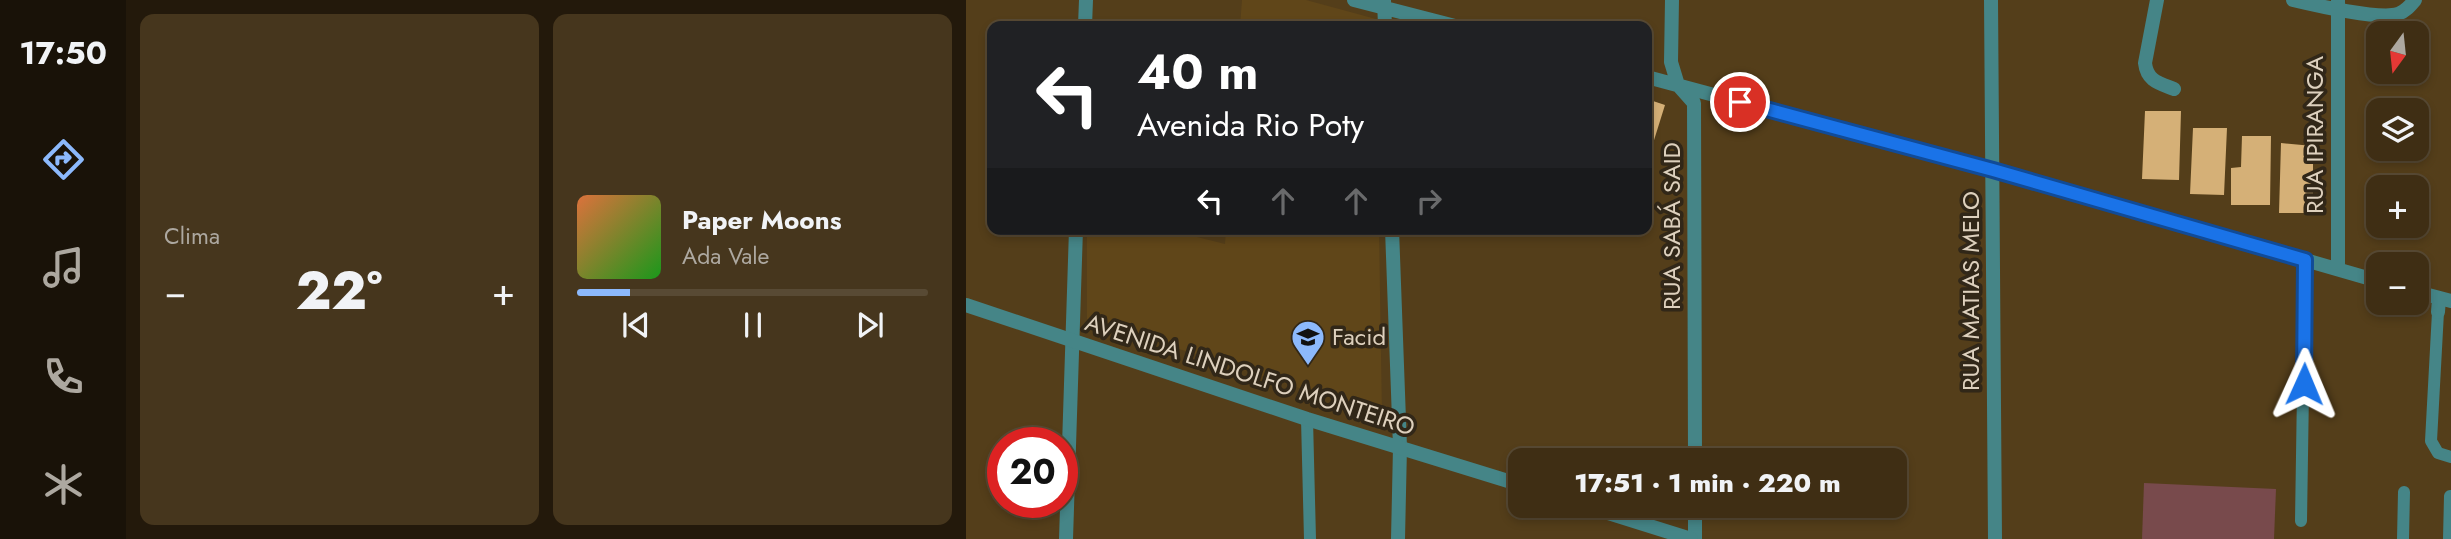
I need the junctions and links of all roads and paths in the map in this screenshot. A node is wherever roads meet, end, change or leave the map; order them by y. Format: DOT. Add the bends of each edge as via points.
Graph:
graph roads {
  1 [pos="1086,0"];
  2 [pos="1354,0"];
  3 [pos="1672,0"];
  4 [pos="1991,0"];
  5 [pos="2157,0"];
  6 [pos="2293,0"];
  7 [pos="2415,0"];
  8 [pos="1384,4"];
  9 [pos="2338,5"];
  10 [pos="1085,21"];
  11 [pos="1439,21"];
  12 [pos="1652,78"];
  13 [pos="1678,85"];
  14 [pos="2174,89"];
  15 [pos="1993,170"];
  16 [pos="1076,235"];
  17 [pos="1392,235"];
  18 [pos="2305,260"];
  19 [pos="2338,270"];
  20 [pos="2366,278"];
  21 [pos="2443,304"];
  22 [pos="966,305"];
  23 [pos="1071,342"];
  24 [pos="1307,419"];
  25 [pos="1400,447"];
  26 [pos="1695,448"];
  27 [pos="2451,457"];
  28 [pos="1508,481"];
  29 [pos="2404,492"];
  30 [pos="2450,496"];
  31 [pos="1625,518"];
  32 [pos="1694,518"];
  33 [pos="2301,520"];
  34 [pos="1066,539"];
  35 [pos="1310,539"];
  36 [pos="1398,539"];
  37 [pos="1693,539"];
  38 [pos="1995,539"];
  39 [pos="2403,539"];
  40 [pos="2449,539"];
  1 -- 10 [label="street"];
  2 -- 8 [label="street"];
  3 -- 13 [label="street, RUA SABÁ SAID" via="1671,62"];
  4 -- 15 [label="street, RUA MATIAS MELO"];
  5 -- 14 [label="street" via="2146,73 2151,80"];
  6 -- 9 [label="street"];
  7 -- 9 [label="street" via="2396,15"];
  8 -- 11 [label="street"];
  9 -- 19 [label="street, RUA IPIRANGA"];
  12 -- 13 [label="street"];
  13 -- 15 [label="street"];
  13 -- 26 [label="street, RUA SABÁ SAID" via="1694,103"];
  15 -- 18 [label="street"];
  15 -- 38 [label="street, RUA MATIAS MELO"];
  16 -- 23 [label="street"];
  17 -- 25 [label="street"];
  18 -- 19 [label="street"];
  18 -- 33 [label="lane"];
  19 -- 20 [label="street"];
  21 -- 27 [label="lane" via="2431,441 2438,453"];
  22 -- 23 [label="street, AVENIDA LINDOLFO MONTEIRO"];
  23 -- 24 [label="street, AVENIDA LINDOLFO MONTEIRO"];
  23 -- 34 [label="street"];
  24 -- 25 [label="street, AVENIDA LINDOLFO MONTEIRO"];
  24 -- 35 [label="lane"];
  25 -- 28 [label="street, AVENIDA LINDOLFO MONTEIRO"];
  25 -- 36 [label="street"];
  29 -- 39 [label="lane"];
  30 -- 40 [label="lane"];
  31 -- 37 [label="street"];
  32 -- 37 [label="street"];
}
